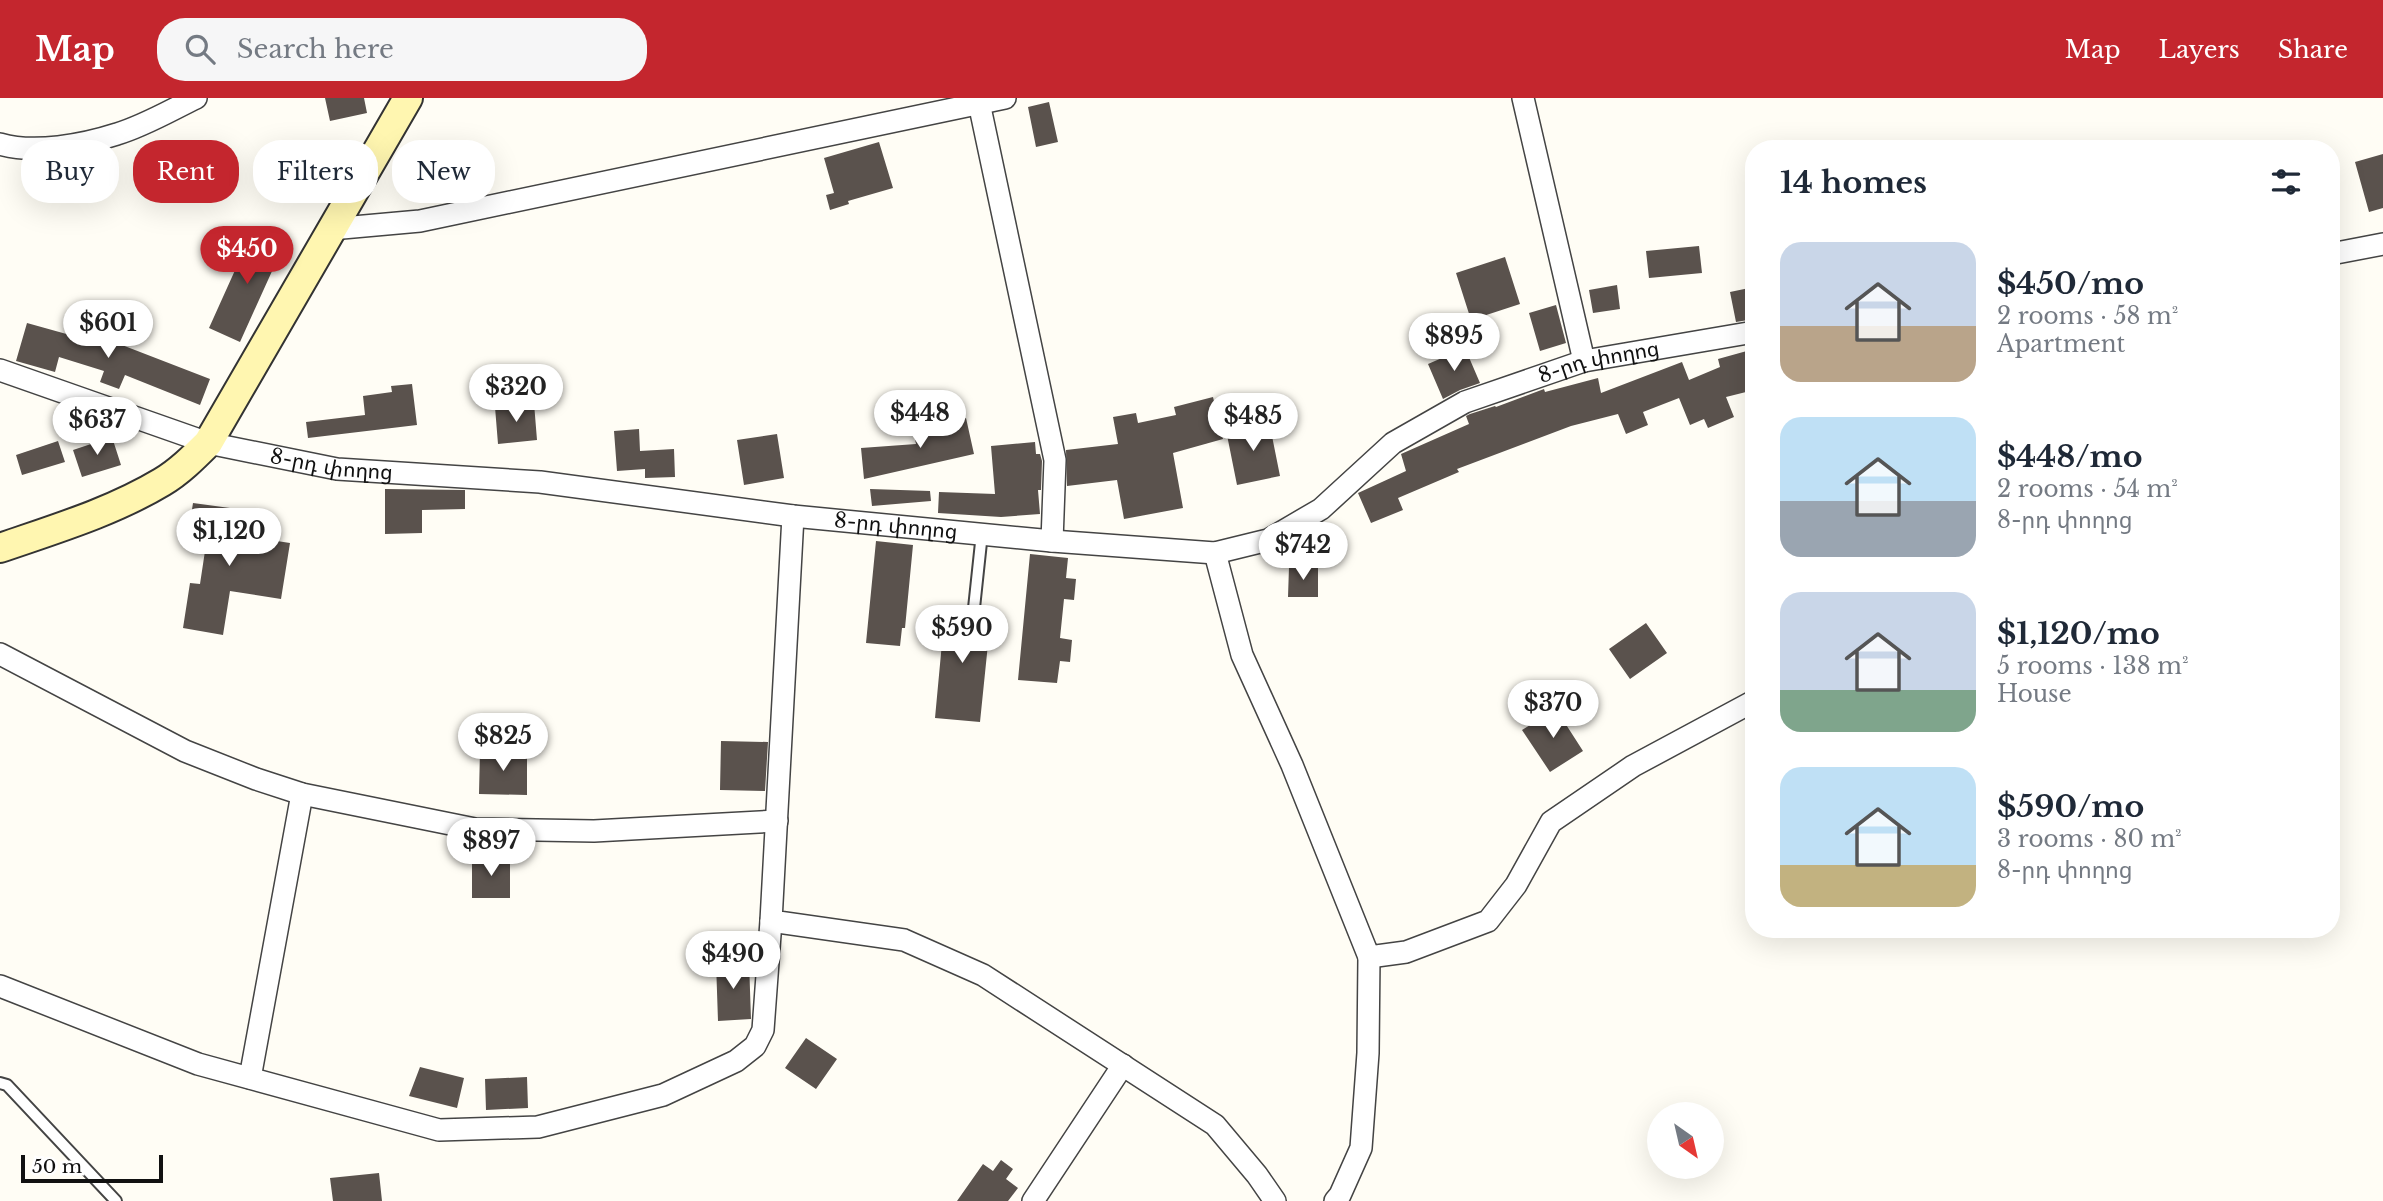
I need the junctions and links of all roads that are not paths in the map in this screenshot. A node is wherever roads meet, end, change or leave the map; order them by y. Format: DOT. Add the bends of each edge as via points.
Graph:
graph roads {
  1 [pos="196,98"];
  2 [pos="408,98"];
  3 [pos="1005,98"];
  4 [pos="1523,98"];
  5 [pos="979,100"];
  6 [pos="0,144"];
  7 [pos="331,229"];
  8 [pos="2383,244"];
  9 [pos="2340,252"];
  10 [pos="1745,334"];
  11 [pos="1584,361"];
  12 [pos="0,370"];
  13 [pos="208,443"];
  14 [pos="793,516"];
  15 [pos="982,533"];
  16 [pos="1052,541"];
  17 [pos="0,548"];
  18 [pos="1214,553"];
  19 [pos="974,608"];
  20 [pos="0,654"];
  21 [pos="1745,706"];
  22 [pos="302,794"];
  23 [pos="777,821"];
  24 [pos="771,921"];
  25 [pos="1369,957"];
  26 [pos="0,986"];
  27 [pos="1123,1065"];
  28 [pos="250,1078"];
  29 [pos="0,1083"];
  30 [pos="116,1201"];
  31 [pos="1033,1201"];
  32 [pos="1275,1201"];
  33 [pos="1335,1201"];
  1 -- 6 [label="street" via="118,134 51,147 19,149"];
  2 -- 7 [label="main road"];
  3 -- 5 [label="street"];
  4 -- 11 [label="street"];
  5 -- 7 [label="street" via="420,221"];
  5 -- 16 [label="street" via="1055,460"];
  7 -- 13 [label="main road"];
  8 -- 9 [label="street"];
  10 -- 11 [label="street, 8-րդ փողոց"];
  11 -- 18 [label="street, 8-րդ փողոց" via="1465,402 1393,443 1321,509 1268,540"];
  12 -- 13 [label="street, 8-րդ փողոց"];
  13 -- 14 [label="street, 8-րդ փողոց" via="337,468 540,482"];
  13 -- 17 [label="main road" via="164,481 111,509"];
  14 -- 15 [label="street, 8-րդ փողոց"];
  14 -- 23 [label="street"];
  15 -- 16 [label="street, 8-րդ փողոց"];
  15 -- 19 [label="lane"];
  16 -- 18 [label="street, 8-րդ փողոց"];
  18 -- 25 [label="street" via="1242,655"];
  20 -- 22 [label="street" via="185,751"];
  21 -- 25 [label="street" via="1633,766 1551,822 1516,885 1488,921 1406,952"];
  22 -- 23 [label="street" via="475,829 594,831"];
  22 -- 28 [label="street"];
  23 -- 24 [label="street"];
  24 -- 27 [label="street" via="904,940 983,975"];
  24 -- 28 [label="street" via="763,1030 755,1046 736,1061 663,1095 538,1127 439,1130"];
  25 -- 33 [label="street" via="1361,1148"];
  26 -- 28 [label="street" via="198,1064"];
  27 -- 31 [label="street"];
  27 -- 32 [label="street" via="1215,1125"];
  29 -- 30 [label="lane" via="7,1085"];
}
